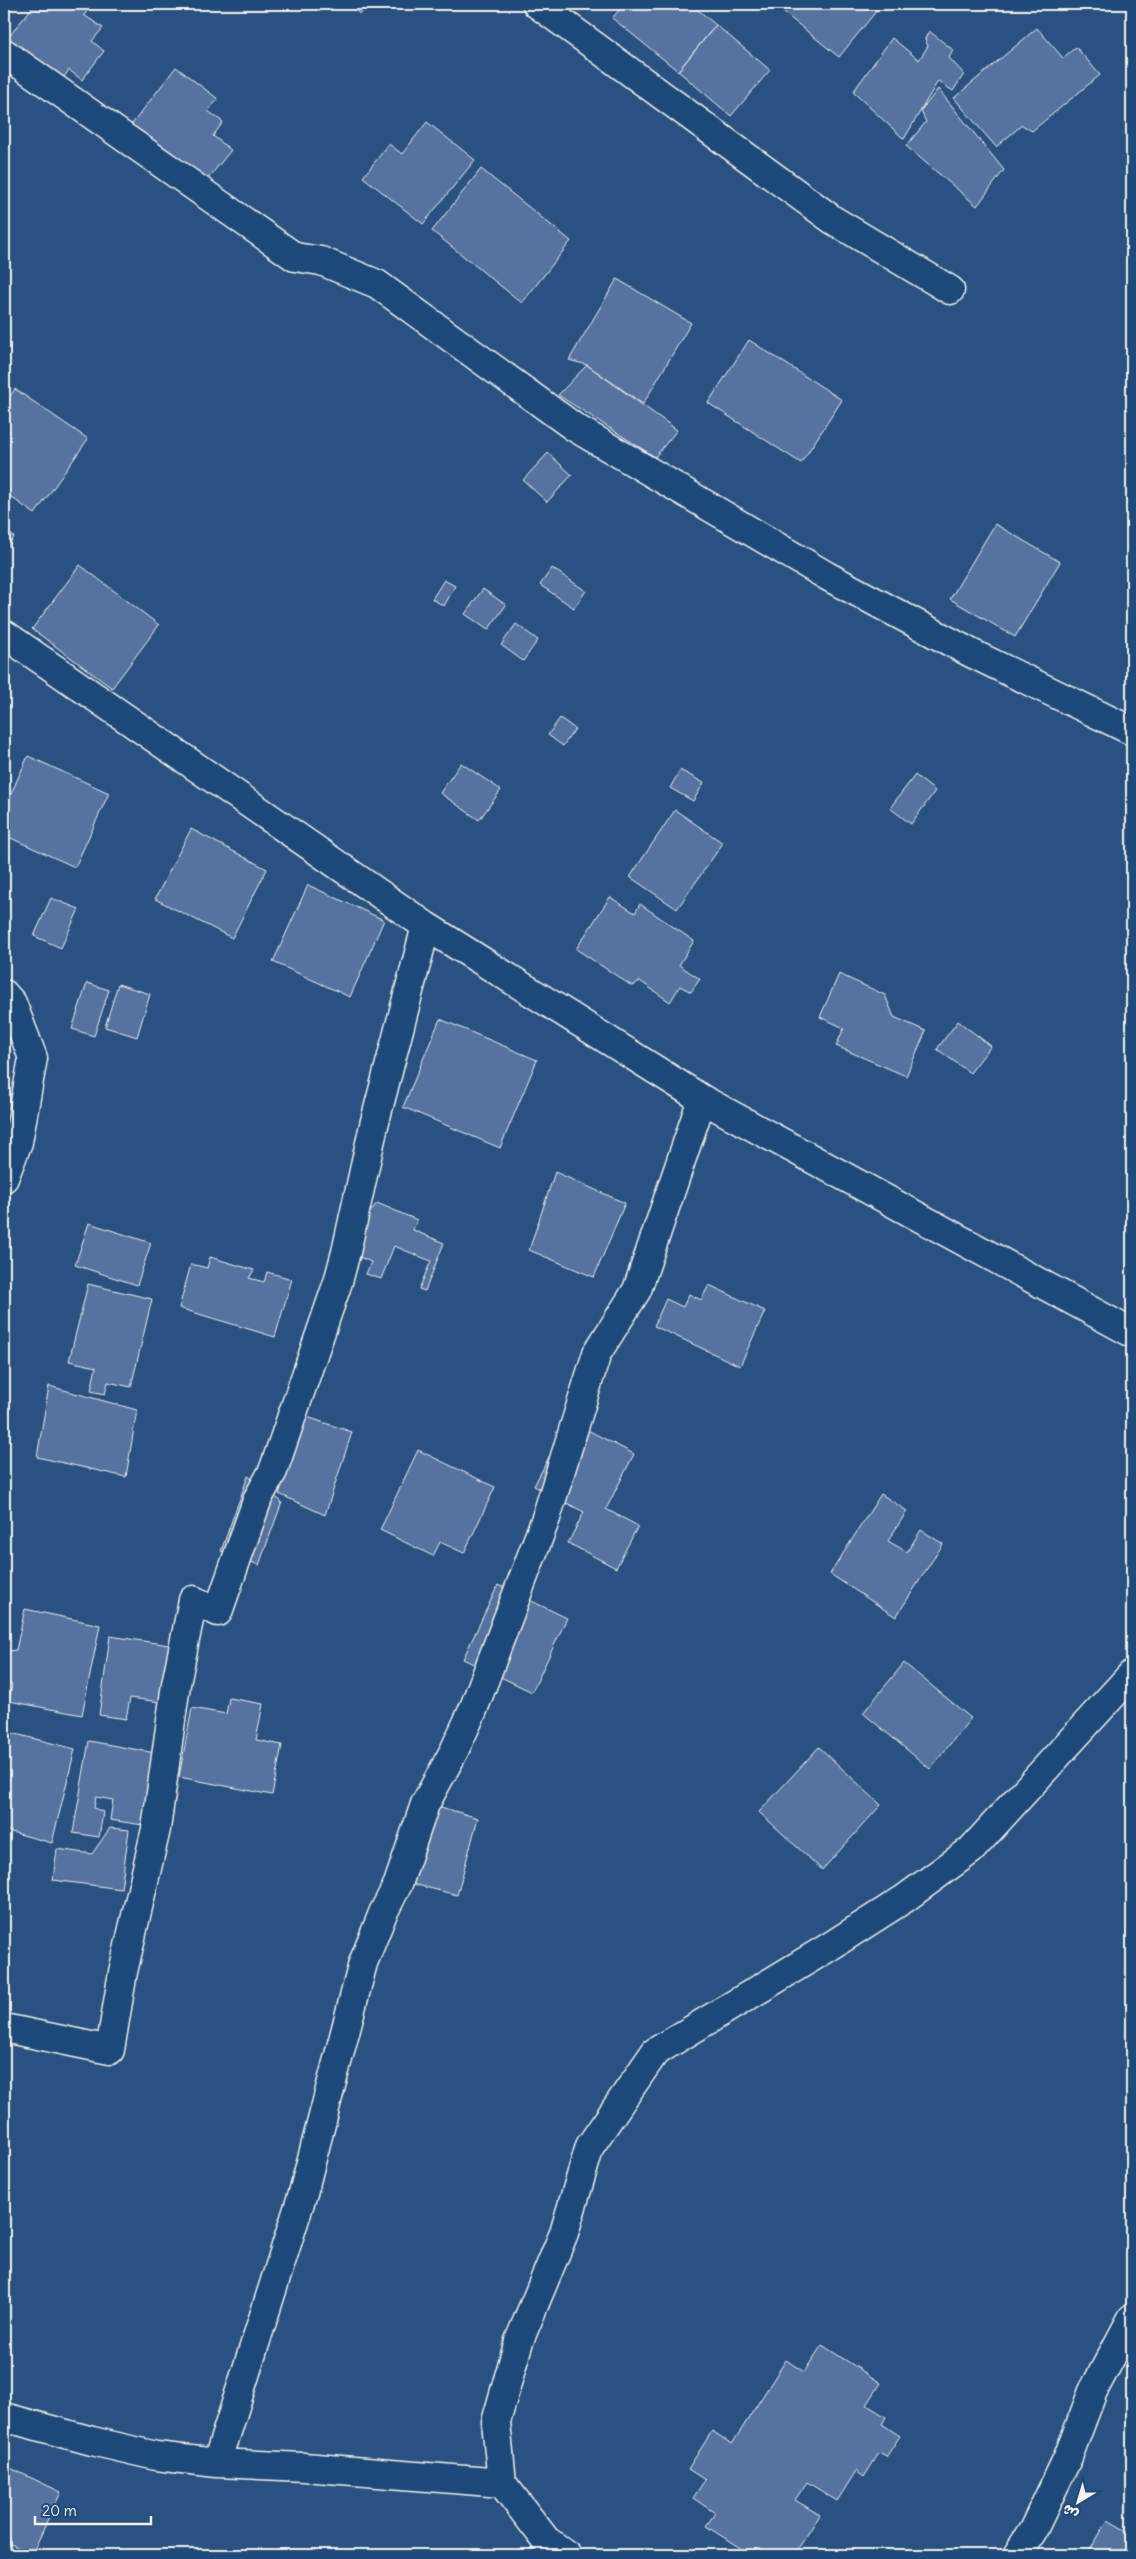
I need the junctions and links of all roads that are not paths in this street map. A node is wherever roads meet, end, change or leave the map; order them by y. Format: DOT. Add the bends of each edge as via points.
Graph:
graph roads {
  1 [pos="537,4"];
  2 [pos="4,53"];
  3 [pos="950,290"];
  4 [pos="7,642"];
  5 [pos="1132,731"];
  6 [pos="426,926"];
  7 [pos="4,994"];
  8 [pos="702,1099"];
  9 [pos="4,1178"];
  10 [pos="1132,1333"];
  11 [pos="1132,1674"];
  12 [pos="4,2028"];
  13 [pos="1132,2318"];
  14 [pos="4,2417"];
  15 [pos="217,2463"];
  16 [pos="502,2483"];
  17 [pos="566,2555"];
  18 [pos="1017,2555"];
  1 -- 3 [label="street" via="833,220"];
  2 -- 5 [label="street" via="295,257 321,261 377,284 574,427 828,576 971,653"];
  4 -- 6 [label="street"];
  6 -- 8 [label="street"];
  6 -- 12 [label="street" via="374,1125 346,1252 318,1345 273,1471 258,1498 218,1612 193,1600 176,1684 156,1828 123,1972 110,2050"];
  7 -- 9 [label="street" via="12,1003 33,1058 18,1142"];
  8 -- 10 [label="street"];
  8 -- 15 [label="street" via="637,1290 597,1353 546,1518 473,1710 425,1804 398,1884 382,1913 363,1963 303,2193"];
  11 -- 16 [label="street" via="971,1850 837,1942 655,2052 590,2146 564,2233 519,2341 496,2422"];
  13 -- 18 [label="street" via="1093,2391 1068,2457 1033,2530"];
  14 -- 15 [label="street" via="147,2454"];
  15 -- 16 [label="street"];
  16 -- 17 [label="street" via="546,2540"];
}
